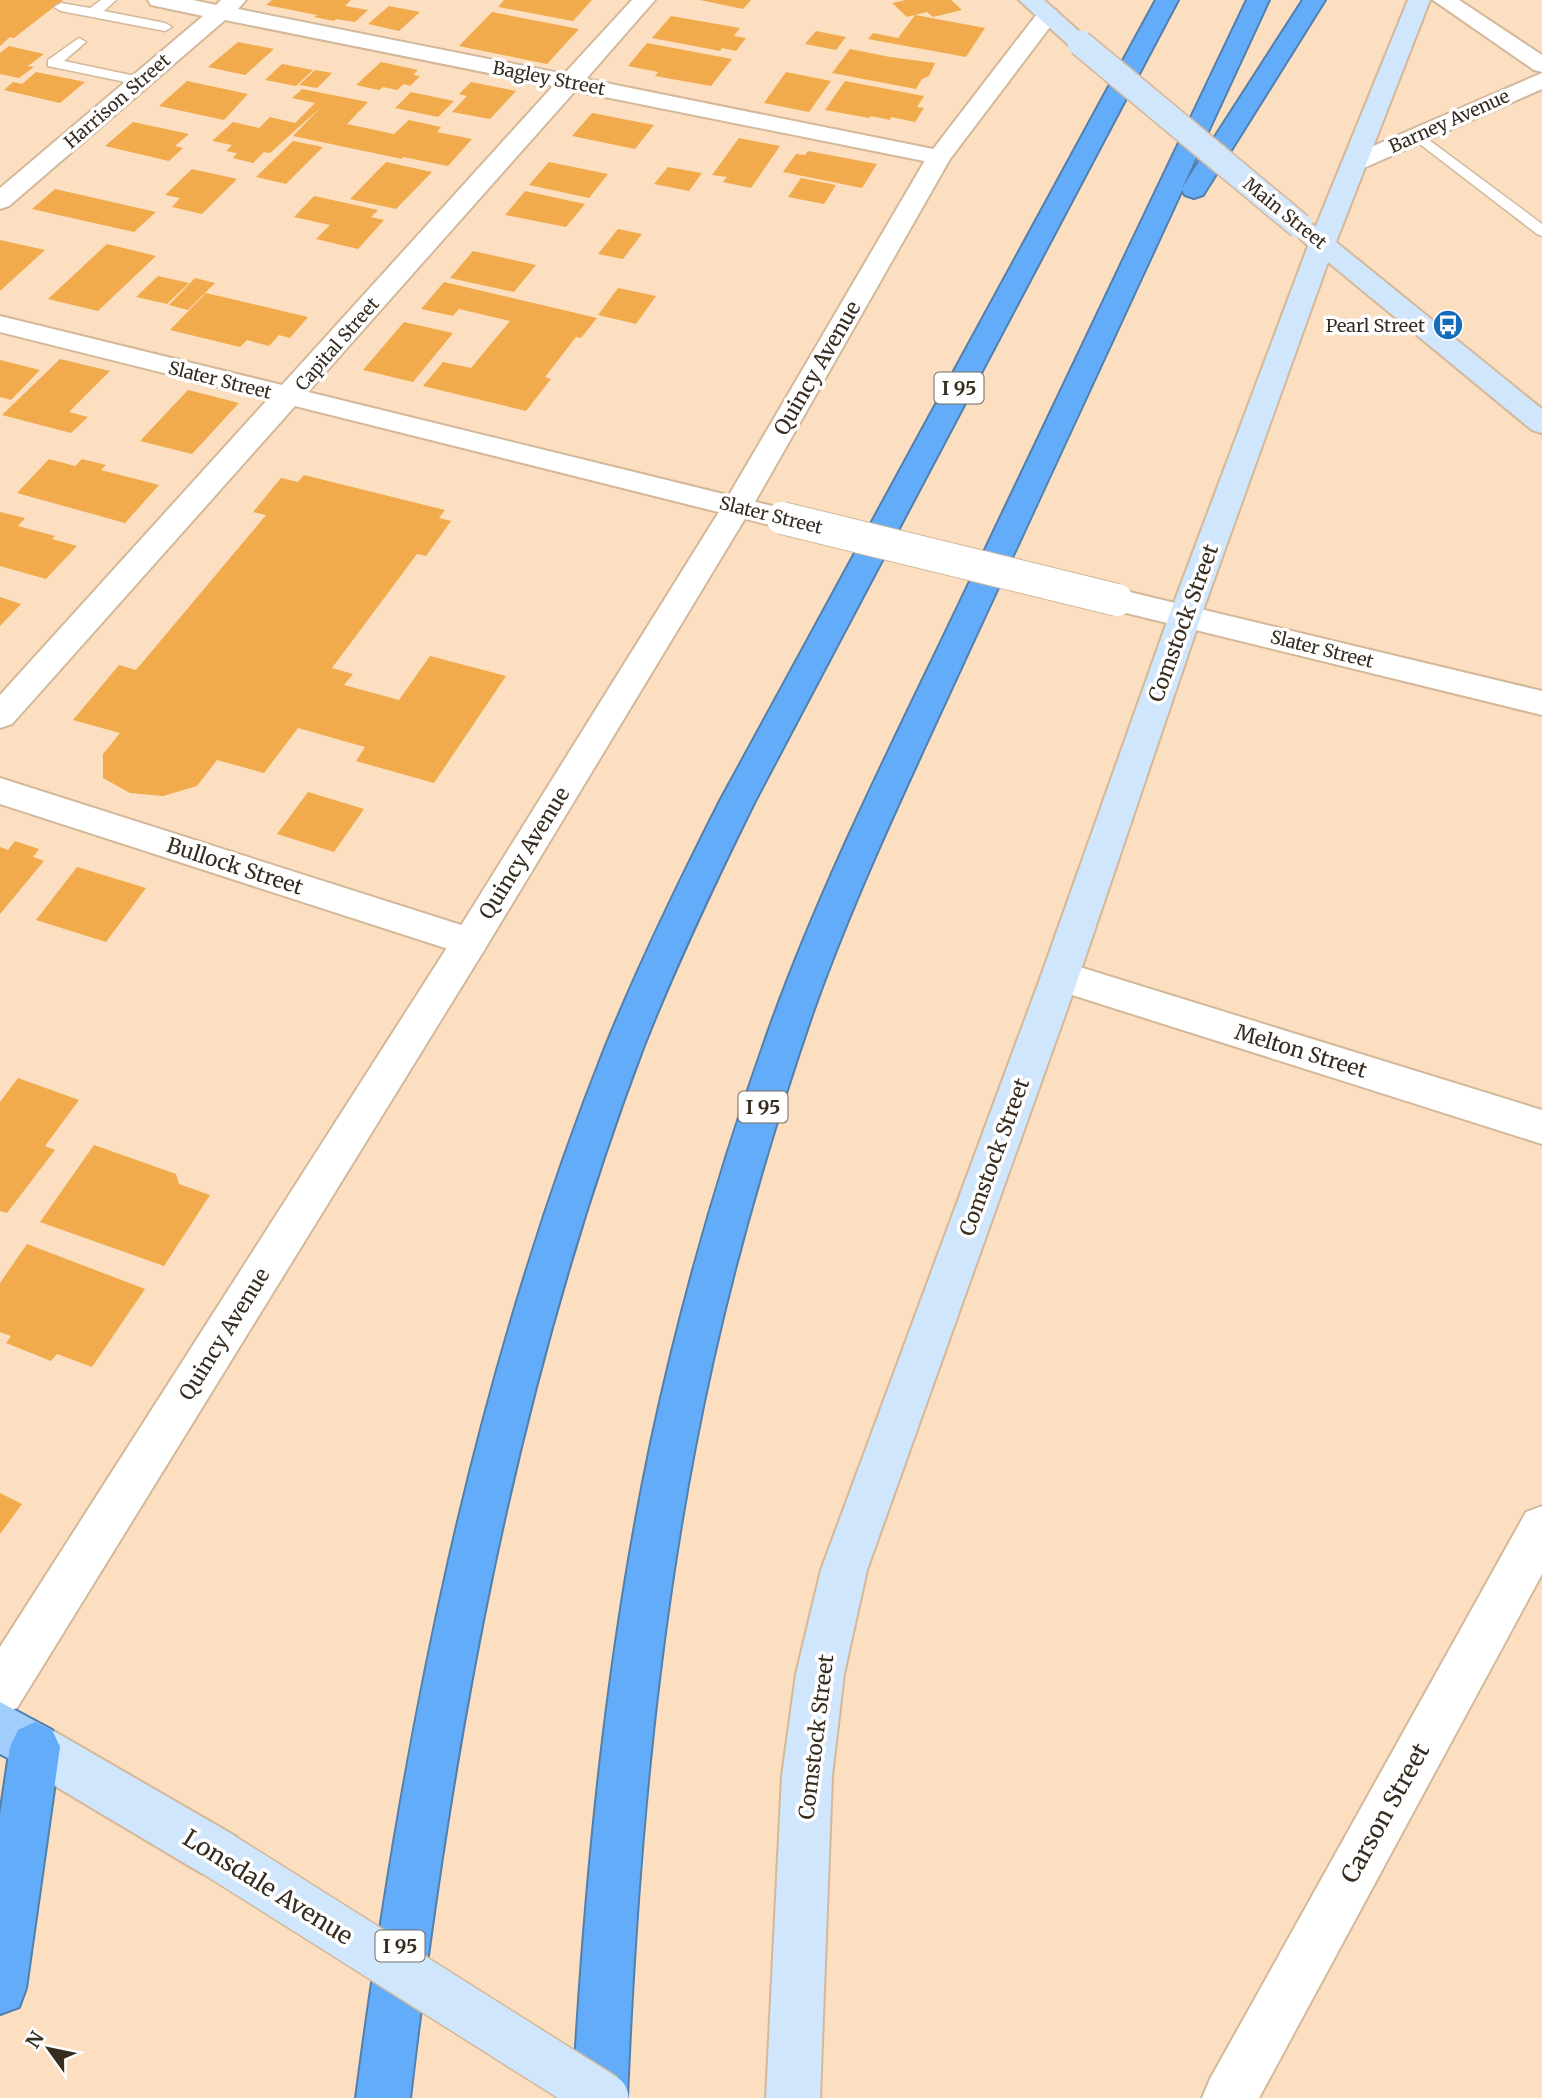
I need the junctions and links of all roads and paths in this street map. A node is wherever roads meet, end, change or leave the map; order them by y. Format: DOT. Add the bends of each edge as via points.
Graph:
graph roads {
  1 [pos="109,0"];
  2 [pos="159,0"];
  3 [pos="644,0"];
  4 [pos="1167,0"];
  5 [pos="1258,0"];
  6 [pos="1314,0"];
  7 [pos="1419,0"];
  8 [pos="1444,0"];
  9 [pos="227,6"];
  10 [pos="61,7"];
  11 [pos="1039,8"];
  12 [pos="93,13"];
  13 [pos="166,27"];
  14 [pos="79,42"];
  15 [pos="1542,65"];
  16 [pos="1542,80"];
  17 [pos="140,81"];
  18 [pos="568,82"];
  19 [pos="1417,135"];
  20 [pos="939,157"];
  21 [pos="1357,162"];
  22 [pos="0,201"];
  23 [pos="1542,231"];
  24 [pos="1311,235"];
  25 [pos="0,324"];
  26 [pos="1100,340"];
  27 [pos="289,397"];
  28 [pos="1542,424"];
  29 [pos="737,507"];
  30 [pos="1185,616"];
  31 [pos="1542,703"];
  32 [pos="0,716"];
  33 [pos="0,791"];
  34 [pos="470,942"];
  35 [pos="1060,976"];
  36 [pos="1542,1127"];
  37 [pos="1542,1528"];
  38 [pos="0,1691"];
  39 [pos="18,1736"];
  40 [pos="0,1988"];
  41 [pos="383,2098"];
  42 [pos="602,2098"];
  43 [pos="793,2098"];
  44 [pos="1229,2098"];
  1 -- 12 [label="lane"];
  2 -- 9 [label="street, Bagley Street"];
  3 -- 18 [label="street, Capital Street"];
  4 -- 41 [label="highway, I 95" via="722,832 659,965 592,1134 525,1340 471,1555 400,1944"];
  5 -- 26 [label="highway, I 95"];
  6 -- 26 [label="highway"];
  7 -- 21 [label="main road"];
  8 -- 15 [label="street"];
  9 -- 17 [label="street, Harrison Street"];
  9 -- 18 [label="street, Bagley Street"];
  10 -- 12 [label="lane"];
  11 -- 20 [label="street, Quincy Avenue"];
  11 -- 24 [label="main road, Main Street, bridge"];
  12 -- 13 [label="lane"];
  14 -- 17 [label="lane" via="53,63"];
  16 -- 19 [label="street, Barney Avenue"];
  17 -- 22 [label="street, Harrison Street"];
  18 -- 20 [label="street, Bagley Street"];
  18 -- 27 [label="street, Capital Street"];
  19 -- 21 [label="street, Barney Avenue"];
  19 -- 23 [label="lane"];
  20 -- 29 [label="street, Quincy Avenue"];
  21 -- 24 [label="main road"];
  24 -- 28 [label="main road, Main Street"];
  24 -- 30 [label="main road, Comstock Street"];
  25 -- 27 [label="street, Slater Street"];
  26 -- 42 [label="highway, I 95" via="876,816 818,950 788,1030 734,1206 682,1403 641,1645 625,1778"];
  27 -- 29 [label="street, Slater Street"];
  27 -- 32 [label="street, Capital Street"];
  29 -- 30 [label="street, Slater Street, bridge"];
  29 -- 34 [label="street, Quincy Avenue"];
  30 -- 31 [label="street, Slater Street"];
  30 -- 35 [label="main road, Comstock Street"];
  33 -- 34 [label="street, Bullock Street"];
  34 -- 38 [label="street, Quincy Avenue"];
  35 -- 36 [label="street, Melton Street"];
  35 -- 43 [label="main road, Comstock Street" via="844,1570 820,1674 807,1776"];
  37 -- 44 [label="street, Carson Street"];
  39 -- 40 [label="highway"];
  39 -- 42 [label="main road, Lonsdale Avenue, bridge" via="219,1855"];
}
